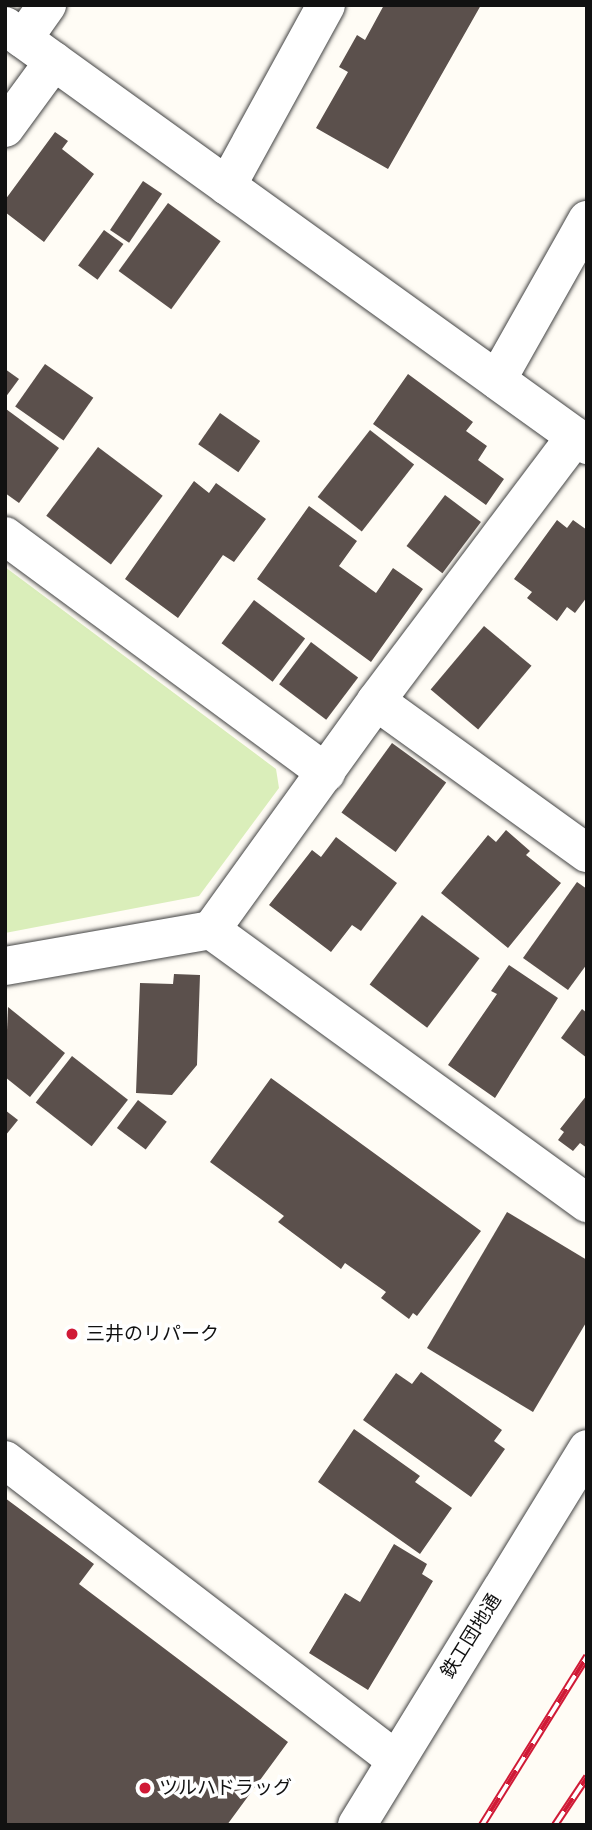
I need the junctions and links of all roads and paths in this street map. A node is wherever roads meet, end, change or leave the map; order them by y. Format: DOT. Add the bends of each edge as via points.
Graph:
graph roads {
  1 [pos="47,5"];
  2 [pos="327,5"];
  3 [pos="14,33"];
  4 [pos="54,61"];
  5 [pos="5,128"];
  6 [pos="227,186"];
  7 [pos="587,220"];
  8 [pos="497,380"];
  9 [pos="581,441"];
  10 [pos="5,536"];
  11 [pos="376,701"];
  12 [pos="326,773"];
  13 [pos="587,853"];
  14 [pos="211,930"];
  15 [pos="5,966"];
  16 [pos="587,1203"];
  17 [pos="587,1449"];
  18 [pos="5,1461"];
  19 [pos="395,1759"];
  20 [pos="357,1825"];
  1 -- 3 [label="street"];
  2 -- 6 [label="street"];
  3 -- 4 [label="street"];
  4 -- 5 [label="street"];
  4 -- 6 [label="street"];
  6 -- 8 [label="street"];
  7 -- 8 [label="street"];
  8 -- 9 [label="street"];
  9 -- 11 [label="street"];
  10 -- 12 [label="street"];
  11 -- 12 [label="street"];
  11 -- 13 [label="street"];
  12 -- 14 [label="street"];
  14 -- 15 [label="street"];
  14 -- 16 [label="street"];
  17 -- 19 [label="street, 鉄工団地通"];
  18 -- 19 [label="street"];
  19 -- 20 [label="street, 鉄工団地通"];
}
